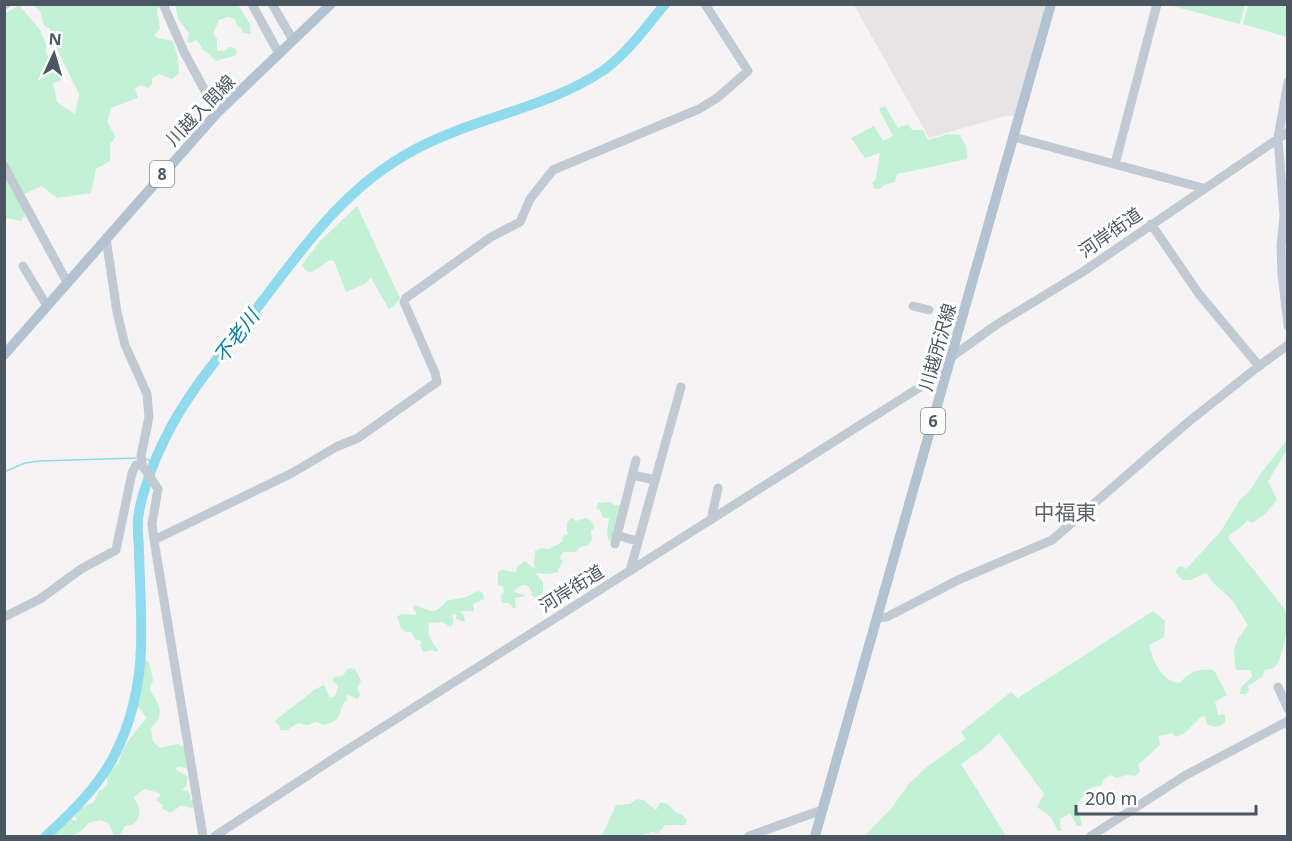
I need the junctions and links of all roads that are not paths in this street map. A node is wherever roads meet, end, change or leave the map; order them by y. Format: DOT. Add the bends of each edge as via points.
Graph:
graph roads {
  1 [pos="163,4"];
  2 [pos="252,4"];
  3 [pos="272,4"];
  4 [pos="331,4"];
  5 [pos="705,4"];
  6 [pos="1051,4"];
  7 [pos="1156,4"];
  8 [pos="293,40"];
  9 [pos="279,54"];
  10 [pos="1287,82"];
  11 [pos="217,113"];
  12 [pos="1287,132"];
  13 [pos="1014,137"];
  14 [pos="1278,138"];
  15 [pos="1115,164"];
  16 [pos="4,166"];
  17 [pos="1203,188"];
  18 [pos="1151,224"];
  19 [pos="106,238"];
  20 [pos="23,266"];
  21 [pos="67,282"];
  22 [pos="47,306"];
  23 [pos="913,306"];
  24 [pos="929,310"];
  25 [pos="1287,326"];
  26 [pos="1287,345"];
  27 [pos="4,355"];
  28 [pos="951,358"];
  29 [pos="1258,366"];
  30 [pos="946,372"];
  31 [pos="681,387"];
  32 [pos="142,460"];
  33 [pos="636,460"];
  34 [pos="633,475"];
  35 [pos="655,480"];
  36 [pos="718,488"];
  37 [pos="711,520"];
  38 [pos="154,540"];
  39 [pos="637,541"];
  40 [pos="630,571"];
  41 [pos="4,617"];
  42 [pos="877,618"];
  43 [pos="1278,687"];
  44 [pos="1287,709"];
  45 [pos="1287,721"];
  46 [pos="822,810"];
  47 [pos="767,833"];
  48 [pos="203,837"];
  49 [pos="215,837"];
  50 [pos="749,837"];
  51 [pos="815,837"];
  52 [pos="1091,837"];
  1 -- 11 [label="street"];
  2 -- 9 [label="street"];
  3 -- 8 [label="street"];
  4 -- 8 [label="main road, 川越入間線 / 8"];
  5 -- 38 [label="street" via="748,70 699,109 553,170 530,199 520,222 483,243 406,298 404,302 437,382 358,438"];
  6 -- 13 [label="main road, 川越所沢線 / 6"];
  7 -- 15 [label="street"];
  8 -- 9 [label="main road, 川越入間線 / 8"];
  9 -- 11 [label="main road, 川越入間線 / 8"];
  10 -- 14 [label="street"];
  11 -- 19 [label="main road, 川越入間線 / 8"];
  12 -- 14 [label="street, 河岸街道"];
  13 -- 15 [label="street"];
  13 -- 28 [label="main road, 川越所沢線 / 6"];
  14 -- 17 [label="street, 河岸街道"];
  14 -- 25 [label="street"];
  15 -- 17 [label="street"];
  16 -- 21 [label="street"];
  17 -- 18 [label="street, 河岸街道"];
  18 -- 28 [label="street, 河岸街道"];
  18 -- 29 [label="street" via="1199,294"];
  19 -- 21 [label="main road, 川越入間線 / 8"];
  19 -- 32 [label="street" via="125,345 147,394 149,417"];
  20 -- 22 [label="street"];
  21 -- 22 [label="main road, 川越入間線 / 8"];
  22 -- 27 [label="main road, 川越入間線 / 8"];
  23 -- 24 [label="street"];
  26 -- 29 [label="street"];
  28 -- 30 [label="main road, 川越所沢線 / 6"];
  29 -- 42 [label="street" via="1052,540 958,580 887,618"];
  30 -- 37 [label="street, 河岸街道"];
  30 -- 42 [label="main road, 川越所沢線 / 6"];
  31 -- 35 [label="street"];
  32 -- 38 [label="street" via="158,489 152,524"];
  32 -- 41 [label="street" via="132,472 116,550 40,599"];
  33 -- 34 [label="street"];
  34 -- 35 [label="street"];
  34 -- 39 [label="street" via="615,539"];
  35 -- 39 [label="street"];
  36 -- 37 [label="street"];
  37 -- 40 [label="street, 河岸街道"];
  38 -- 48 [label="street"];
  39 -- 40 [label="street"];
  40 -- 49 [label="street, 河岸街道"];
  42 -- 46 [label="main road, 川越所沢線 / 6"];
  43 -- 44 [label="street"];
  45 -- 52 [label="street" via="1186,775"];
  46 -- 47 [label="street"];
  46 -- 51 [label="main road, 川越所沢線 / 6"];
  47 -- 50 [label="street"];
}
